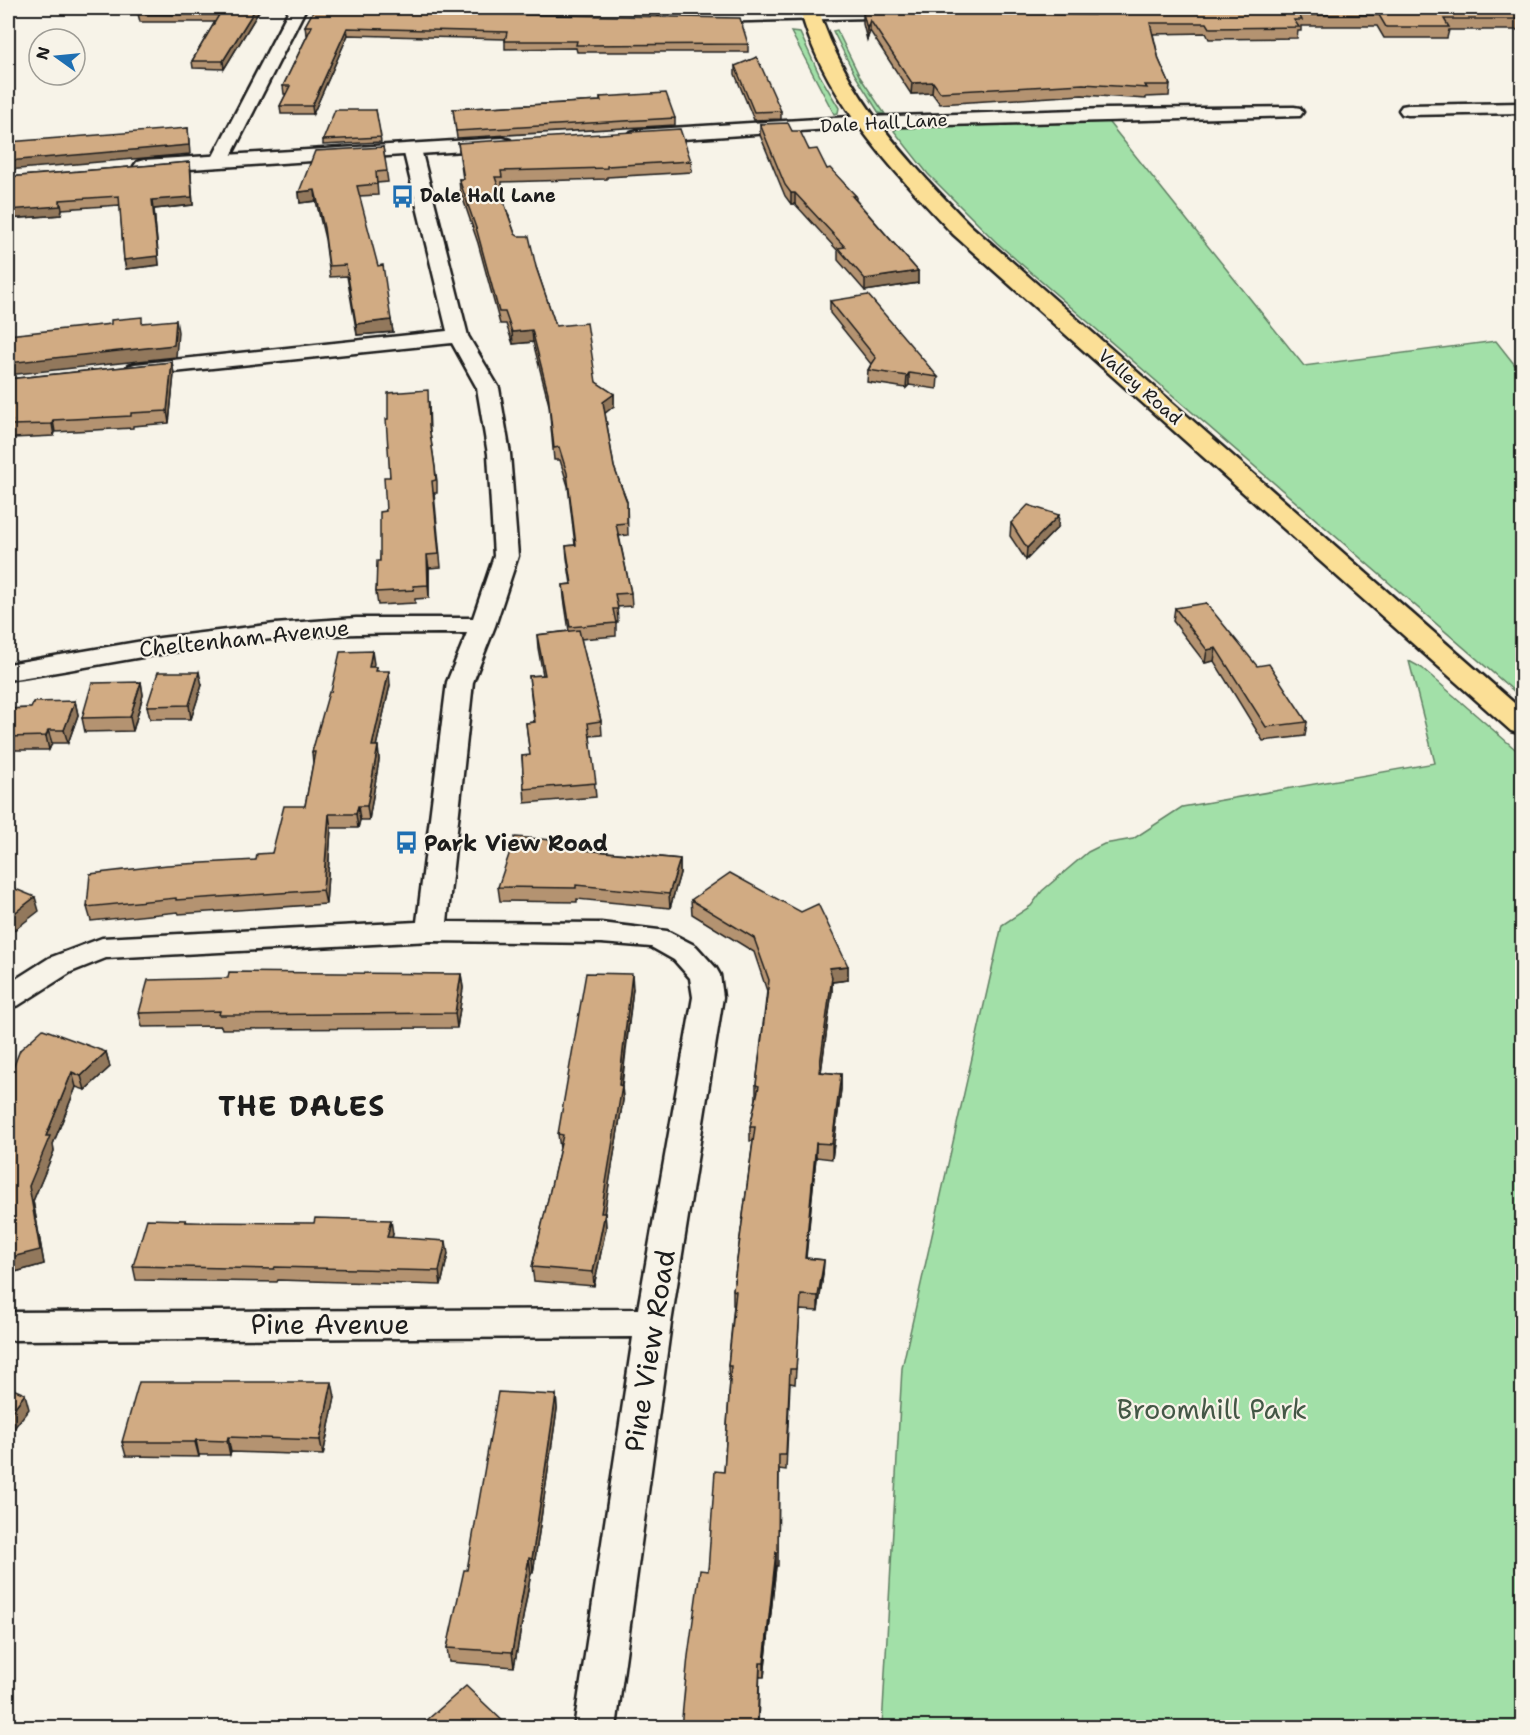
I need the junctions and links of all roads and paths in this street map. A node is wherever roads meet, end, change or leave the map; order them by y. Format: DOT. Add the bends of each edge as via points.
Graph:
graph roads {
  1 [pos="298,8"];
  2 [pos="383,8"];
  3 [pos="1205,8"];
  4 [pos="1048,10"];
  5 [pos="810,12"];
  6 [pos="969,12"];
  7 [pos="924,13"];
  8 [pos="467,14"];
  9 [pos="648,18"];
  10 [pos="1522,108"];
  11 [pos="1408,110"];
  12 [pos="1294,112"];
  13 [pos="867,122"];
  14 [pos="623,137"];
  15 [pos="517,143"];
  16 [pos="412,149"];
  17 [pos="220,160"];
  18 [pos="121,168"];
  19 [pos="458,336"];
  20 [pos="114,372"];
  21 [pos="483,626"];
  22 [pos="8,672"];
  23 [pos="1522,724"];
  24 [pos="431,931"];
  25 [pos="8,998"];
  26 [pos="653,1323"];
  27 [pos="8,1326"];
  28 [pos="595,1728"];
  1 -- 17 [label="street"];
  2 -- 8 [label="street"];
  3 -- 4 [label="street"];
  4 -- 6 [label="street"];
  5 -- 7 [label="street"];
  5 -- 9 [label="street"];
  5 -- 13 [label="main road, Valley Road" via="835,70"];
  10 -- 11 [label="street"];
  12 -- 13 [label="street, Dale Hall Lane"];
  13 -- 14 [label="street, Dale Hall Lane"];
  13 -- 23 [label="main road, Valley Road" via="904,170 962,230"];
  15 -- 16 [label="street"];
  16 -- 17 [label="street"];
  16 -- 19 [label="street"];
  17 -- 18 [label="street"];
  19 -- 20 [label="street"];
  19 -- 21 [label="street" via="488,388 499,454 506,556"];
  21 -- 22 [label="street, Cheltenham Avenue" via="317,627 140,648"];
  21 -- 24 [label="street" via="459,682"];
  24 -- 25 [label="street" via="102,948 60,965"];
  24 -- 26 [label="street, Pine View Road" via="601,933 657,938 685,953 705,975 708,997"];
  26 -- 27 [label="street, Pine Avenue"];
  26 -- 28 [label="street, Pine View Road"];
}
